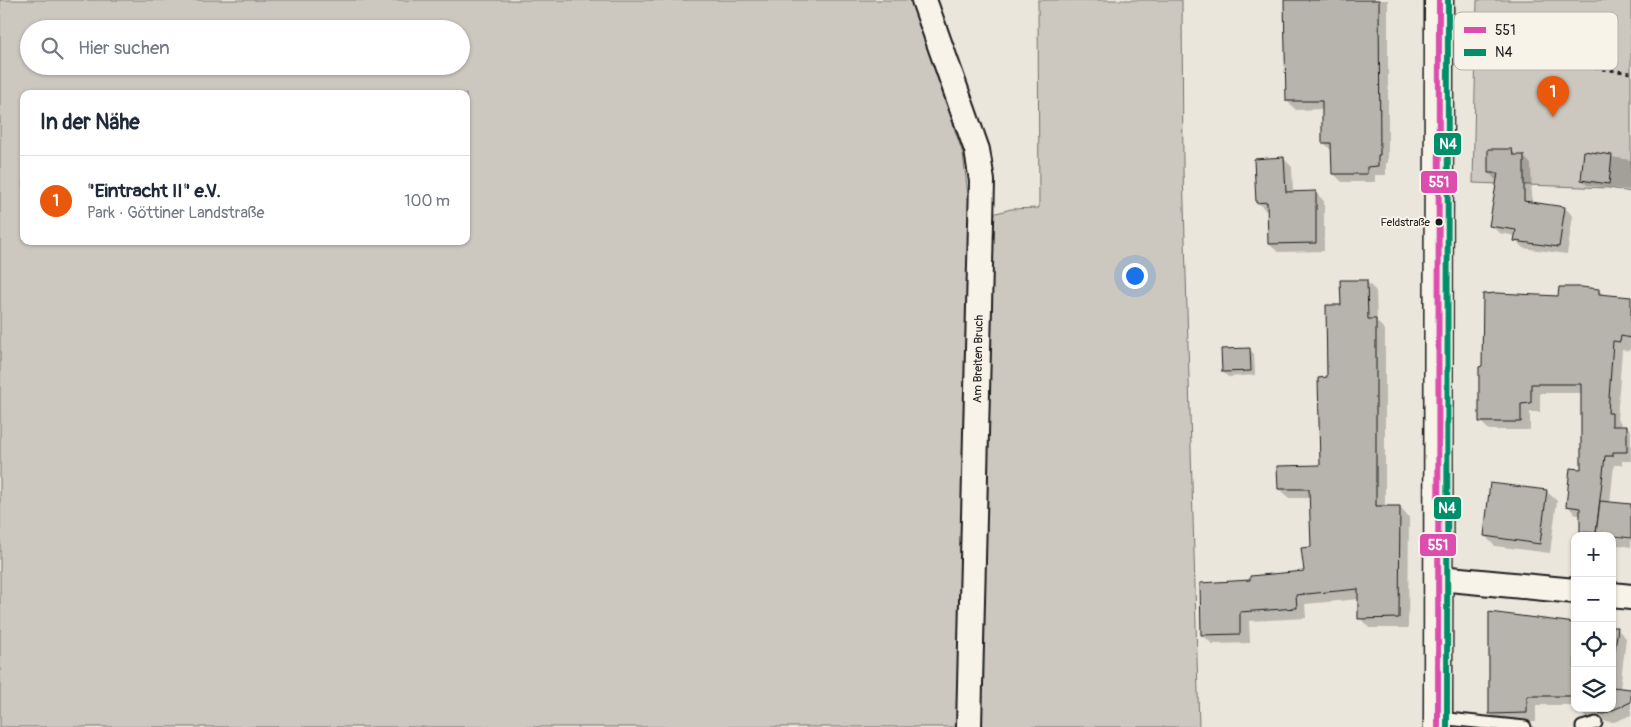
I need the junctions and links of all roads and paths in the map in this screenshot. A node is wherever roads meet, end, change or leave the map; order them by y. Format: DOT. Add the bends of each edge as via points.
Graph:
graph roads {
  1 [pos="924,0"];
  2 [pos="1439,0"];
  3 [pos="1611,70"];
  4 [pos="1631,73"];
  5 [pos="1439,578"];
  6 [pos="1571,591"];
  7 [pos="1616,595"];
  8 [pos="1631,597"];
  9 [pos="1438,723"];
  10 [pos="1596,723"];
  11 [pos="970,727"];
  12 [pos="1525,727"];
  13 [pos="1582,727"];
  1 -- 11 [label="street, Am Breiten Bruch" via="977,150 982,181"];
  2 -- 5 [label="street"];
  3 -- 4 [label="path"];
  5 -- 6 [label="street"];
  5 -- 9 [label="street"];
  7 -- 8 [label="street"];
  9 -- 12 [label="lane"];
  10 -- 13 [label="lane"];
}
